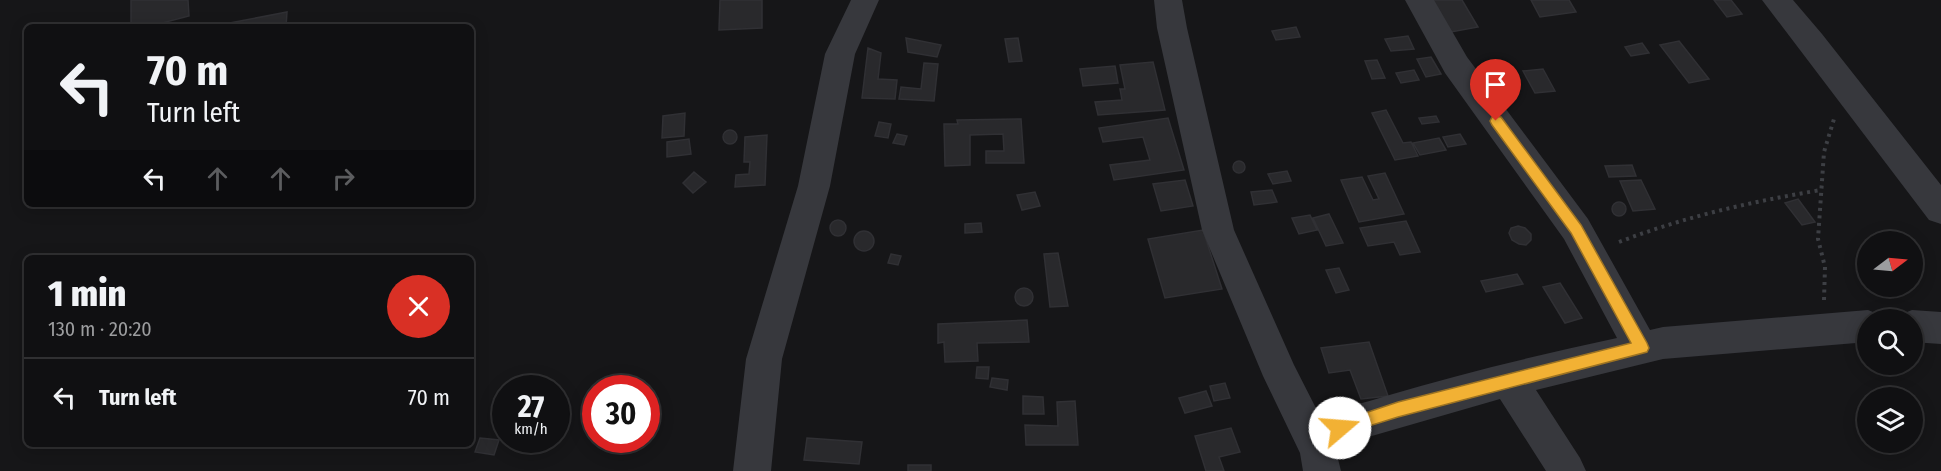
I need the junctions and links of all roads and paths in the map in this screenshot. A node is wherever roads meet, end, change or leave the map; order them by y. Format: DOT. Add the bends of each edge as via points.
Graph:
graph roads {
  1 [pos="865,0"];
  2 [pos="1168,0"];
  3 [pos="1419,0"];
  4 [pos="1776,0"];
  5 [pos="1843,83"];
  6 [pos="1821,190"];
  7 [pos="1941,210"];
  8 [pos="1588,250"];
  9 [pos="1857,327"];
  10 [pos="1923,327"];
  11 [pos="1941,328"];
  12 [pos="1822,329"];
  13 [pos="1641,348"];
  14 [pos="1507,380"];
  15 [pos="1320,461"];
  16 [pos="752,471"];
  17 [pos="1567,471"];
  1 -- 16 [label="street" via="840,54 814,186 764,359"];
  2 -- 15 [label="street" via="1218,230"];
  3 -- 8 [label="street" via="1456,65"];
  4 -- 5 [label="street"];
  5 -- 6 [label="path" via="1824,152"];
  5 -- 7 [label="street"];
  6 -- 8 [label="path" via="1740,204"];
  6 -- 12 [label="path" via="1818,239 1826,267"];
  8 -- 13 [label="street"];
  9 -- 12 [label="street"];
  10 -- 11 [label="street"];
  12 -- 13 [label="street" via="1730,335"];
  13 -- 14 [label="street"];
  14 -- 15 [label="street" via="1340,428 1327,438"];
  14 -- 17 [label="street"];
}
